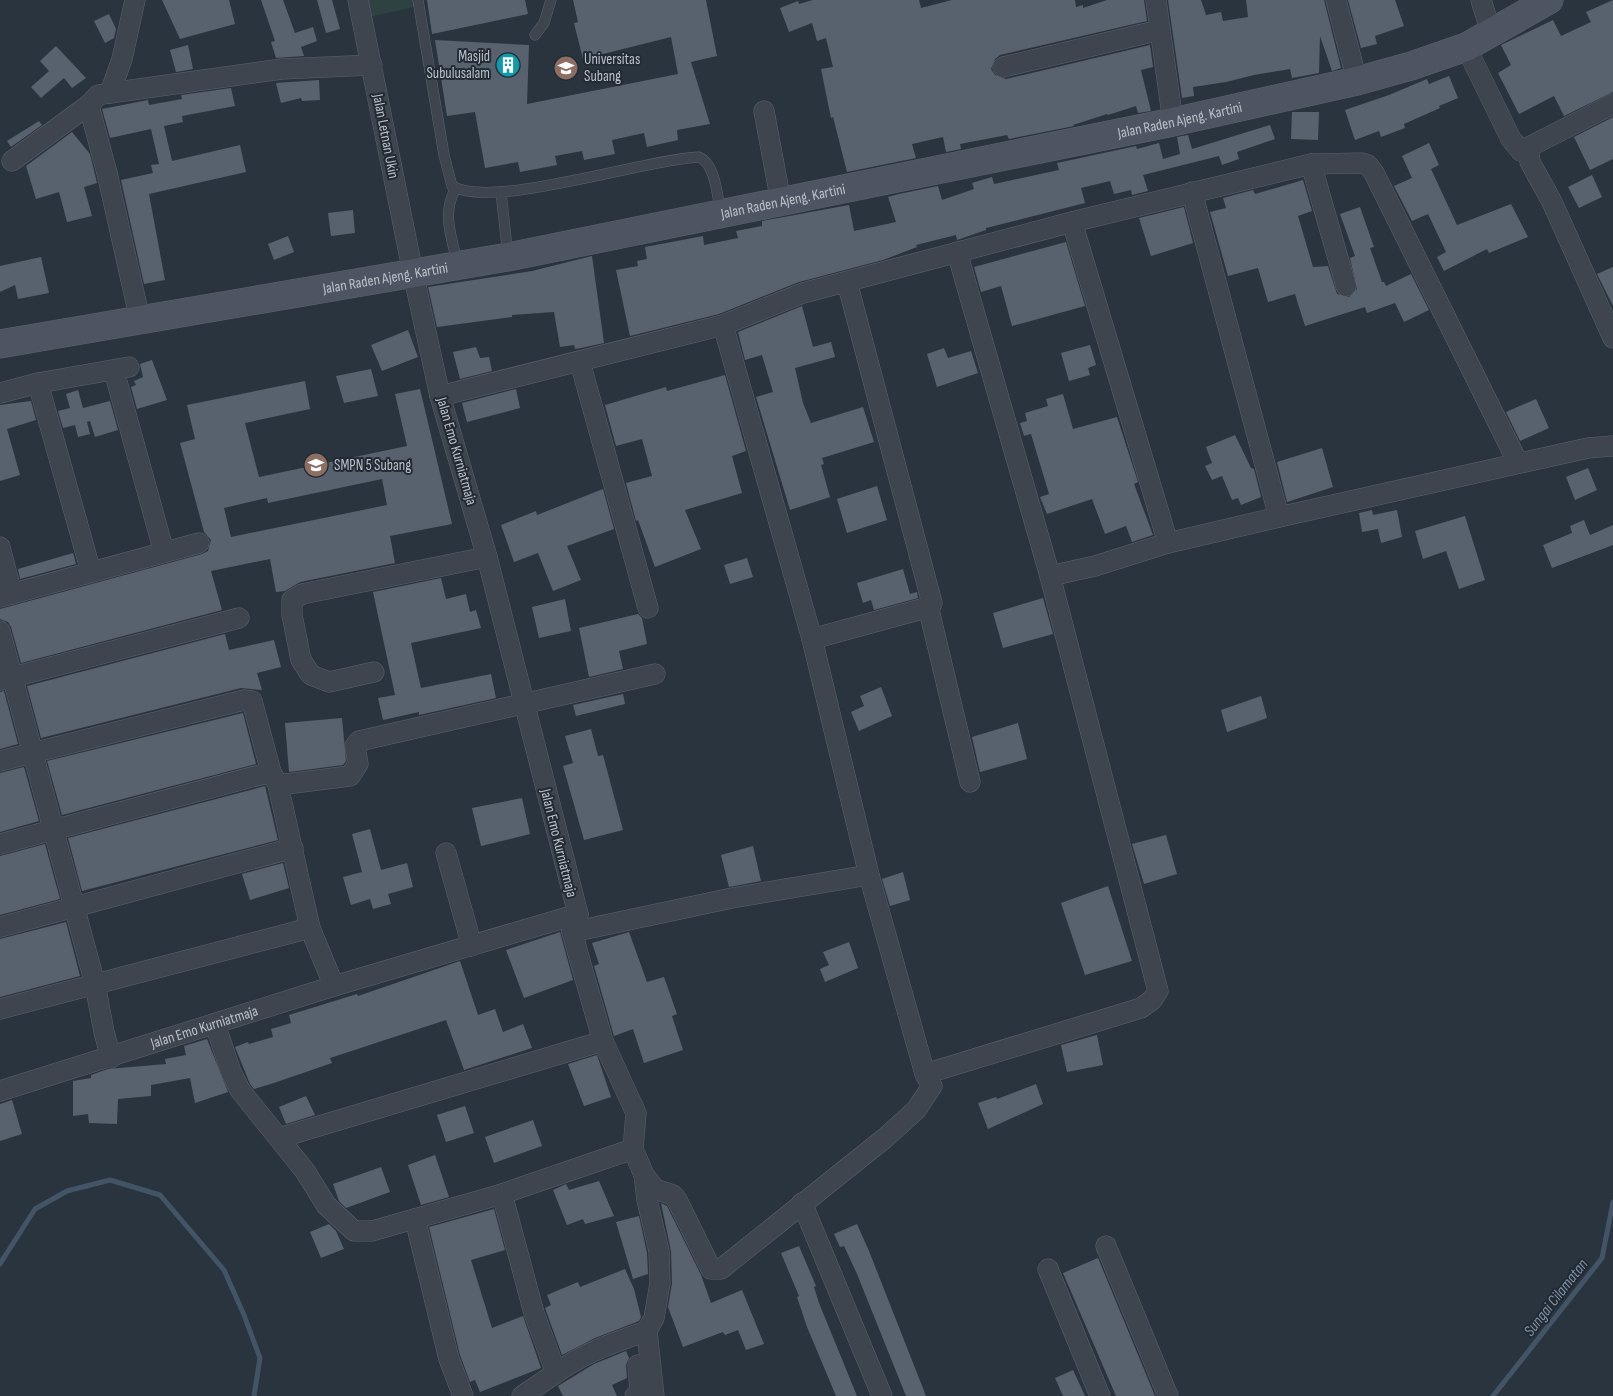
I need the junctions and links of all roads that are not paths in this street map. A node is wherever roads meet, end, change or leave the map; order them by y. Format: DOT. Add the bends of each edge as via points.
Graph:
graph roads {
  1 [pos="135,0"];
  2 [pos="358,0"];
  3 [pos="418,0"];
  4 [pos="551,0"];
  5 [pos="1156,0"];
  6 [pos="1336,0"];
  7 [pos="1481,0"];
  8 [pos="1549,0"];
  9 [pos="1160,30"];
  10 [pos="1491,32"];
  11 [pos="535,35"];
  12 [pos="1466,47"];
  13 [pos="372,65"];
  14 [pos="1004,67"];
  15 [pos="1357,81"];
  16 [pos="110,93"];
  17 [pos="90,104"];
  18 [pos="1613,104"];
  19 [pos="764,111"];
  20 [pos="1173,122"];
  21 [pos="1521,151"];
  22 [pos="12,162"];
  23 [pos="1311,164"];
  24 [pos="456,188"];
  25 [pos="501,192"];
  26 [pos="1192,192"];
  27 [pos="781,202"];
  28 [pos="721,214"];
  29 [pos="1072,222"];
  30 [pos="957,252"];
  31 [pos="508,257"];
  32 [pos="458,266"];
  33 [pos="413,273"];
  34 [pos="847,282"];
  35 [pos="1346,286"];
  36 [pos="140,320"];
  37 [pos="723,325"];
  38 [pos="1613,338"];
  39 [pos="0,344"];
  40 [pos="580,362"];
  41 [pos="38,383"];
  42 [pos="0,393"];
  43 [pos="440,396"];
  44 [pos="1613,446"];
  45 [pos="1518,463"];
  46 [pos="1279,518"];
  47 [pos="199,543"];
  48 [pos="1168,543"];
  49 [pos="0,547"];
  50 [pos="164,552"];
  51 [pos="487,557"];
  52 [pos="90,572"];
  53 [pos="1050,576"];
  54 [pos="6,595"];
  55 [pos="648,608"];
  56 [pos="929,610"];
  57 [pos="239,618"];
  58 [pos="0,631"];
  59 [pos="812,639"];
  60 [pos="374,672"];
  61 [pos="655,674"];
  62 [pos="7,679"];
  63 [pos="524,705"];
  64 [pos="34,753"];
  65 [pos="0,761"];
  66 [pos="275,779"];
  67 [pos="970,782"];
  68 [pos="54,829"];
  69 [pos="0,844"];
  70 [pos="293,848"];
  71 [pos="446,853"];
  72 [pos="869,875"];
  73 [pos="74,907"];
  74 [pos="575,923"];
  75 [pos="0,927"];
  76 [pos="310,928"];
  77 [pos="472,946"];
  78 [pos="95,984"];
  79 [pos="334,986"];
  80 [pos="0,1009"];
  81 [pos="216,1024"];
  82 [pos="603,1041"];
  83 [pos="111,1058"];
  84 [pos="925,1074"];
  85 [pos="0,1091"];
  86 [pos="279,1138"];
  87 [pos="633,1148"];
  88 [pos="644,1175"];
  89 [pos="502,1194"];
  90 [pos="802,1203"];
  91 [pos="415,1219"];
  92 [pos="1106,1246"];
  93 [pos="1048,1269"];
  94 [pos="647,1331"];
  95 [pos="556,1374"];
  96 [pos="463,1396"];
  97 [pos="522,1396"];
  98 [pos="635,1396"];
  99 [pos="654,1396"];
  100 [pos="882,1396"];
  101 [pos="1100,1396"];
  102 [pos="1168,1396"];
  1 -- 16 [label="street" via="122,59"];
  2 -- 13 [label="street, Jalan Letnan Ukin"];
  3 -- 24 [label="lane" via="445,163 452,186"];
  4 -- 11 [label="lane" via="544,24"];
  5 -- 9 [label="street"];
  6 -- 15 [label="street"];
  7 -- 10 [label="street"];
  8 -- 10 [label="main road, Jalan Raden Ajeng. Kartini"];
  9 -- 14 [label="street"];
  9 -- 20 [label="street"];
  10 -- 12 [label="main road, Jalan Raden Ajeng. Kartini"];
  12 -- 15 [label="main road, Jalan Raden Ajeng. Kartini"];
  12 -- 21 [label="street" via="1511,139"];
  13 -- 16 [label="street" via="282,69"];
  13 -- 33 [label="street, Jalan Letnan Ukin"];
  15 -- 20 [label="main road, Jalan Raden Ajeng. Kartini"];
  16 -- 17 [label="street" via="98,95"];
  17 -- 22 [label="street"];
  17 -- 36 [label="street"];
  18 -- 21 [label="street"];
  19 -- 27 [label="street"];
  20 -- 27 [label="main road, Jalan Raden Ajeng. Kartini"];
  21 -- 38 [label="street" via="1529,152 1530,162 1552,202"];
  23 -- 26 [label="street"];
  23 -- 35 [label="street"];
  23 -- 45 [label="street" via="1362,163 1374,173"];
  24 -- 25 [label="lane" via="463,192"];
  24 -- 32 [label="lane" via="448,205 448,226"];
  25 -- 28 [label="lane" via="699,157 710,167"];
  25 -- 31 [label="lane"];
  26 -- 29 [label="street"];
  26 -- 46 [label="street"];
  27 -- 28 [label="main road, Jalan Raden Ajeng. Kartini"];
  28 -- 31 [label="main road, Jalan Raden Ajeng. Kartini"];
  29 -- 30 [label="street"];
  29 -- 48 [label="street"];
  30 -- 34 [label="street"];
  30 -- 53 [label="street"];
  31 -- 32 [label="main road, Jalan Raden Ajeng. Kartini"];
  32 -- 33 [label="main road, Jalan Raden Ajeng. Kartini"];
  33 -- 36 [label="main road, Jalan Raden Ajeng. Kartini"];
  33 -- 43 [label="street, Jalan Emo Kurniatmaja"];
  34 -- 37 [label="street" via="803,293"];
  34 -- 56 [label="street" via="932,600"];
  36 -- 39 [label="main road, Jalan Raden Ajeng. Kartini"];
  37 -- 40 [label="street"];
  37 -- 59 [label="street"];
  40 -- 43 [label="street"];
  40 -- 55 [label="street"];
  41 -- 42 [label="street"];
  41 -- 50 [label="street" via="122,369"];
  41 -- 52 [label="street"];
  43 -- 51 [label="street, Jalan Emo Kurniatmaja"];
  44 -- 45 [label="street"];
  45 -- 46 [label="street"];
  46 -- 48 [label="street"];
  47 -- 50 [label="street"];
  48 -- 53 [label="street"];
  49 -- 54 [label="street"];
  50 -- 52 [label="street"];
  51 -- 60 [label="street" via="302,594 292,600 302,660 311,675 329,682"];
  51 -- 63 [label="street, Jalan Emo Kurniatmaja"];
  52 -- 54 [label="street"];
  53 -- 84 [label="street" via="1158,991 1142,1008"];
  56 -- 59 [label="street"];
  56 -- 67 [label="street"];
  57 -- 62 [label="street"];
  58 -- 62 [label="street"];
  59 -- 72 [label="street"];
  61 -- 63 [label="street"];
  62 -- 64 [label="street"];
  63 -- 66 [label="street" via="359,741 355,746 358,764 350,776"];
  63 -- 74 [label="street, Jalan Emo Kurniatmaja"];
  64 -- 65 [label="street"];
  64 -- 66 [label="street" via="244,700 252,701"];
  64 -- 68 [label="street"];
  66 -- 68 [label="street"];
  66 -- 70 [label="street"];
  68 -- 69 [label="street"];
  68 -- 73 [label="street"];
  70 -- 73 [label="street"];
  70 -- 76 [label="street"];
  71 -- 77 [label="street"];
  72 -- 74 [label="street"];
  72 -- 84 [label="street"];
  73 -- 75 [label="street"];
  73 -- 78 [label="street"];
  74 -- 77 [label="street, Jalan Emo Kurniatmaja"];
  74 -- 82 [label="street"];
  76 -- 78 [label="street"];
  76 -- 79 [label="street"];
  77 -- 79 [label="street, Jalan Emo Kurniatmaja"];
  78 -- 80 [label="street"];
  78 -- 83 [label="street"];
  79 -- 81 [label="street, Jalan Emo Kurniatmaja"];
  81 -- 83 [label="street, Jalan Emo Kurniatmaja"];
  81 -- 86 [label="street" via="240,1090"];
  82 -- 86 [label="street"];
  82 -- 87 [label="street" via="636,1113"];
  83 -- 85 [label="street, Jalan Emo Kurniatmaja"];
  84 -- 90 [label="street" via="932,1086 916,1110 886,1138"];
  86 -- 91 [label="street" via="305,1171 326,1206 354,1231 372,1231"];
  87 -- 88 [label="street"];
  87 -- 89 [label="street"];
  88 -- 90 [label="street" via="655,1189 673,1195 677,1200 710,1269 721,1269"];
  88 -- 94 [label="street" via="659,1251 660,1283 654,1318"];
  89 -- 91 [label="street"];
  89 -- 95 [label="street" via="534,1313"];
  90 -- 100 [label="street"];
  91 -- 96 [label="street" via="450,1359"];
  92 -- 102 [label="street"];
  93 -- 101 [label="street"];
  94 -- 95 [label="street" via="577,1358"];
  94 -- 98 [label="street" via="636,1347 640,1391"];
  94 -- 99 [label="street"];
  95 -- 97 [label="street"];
}
